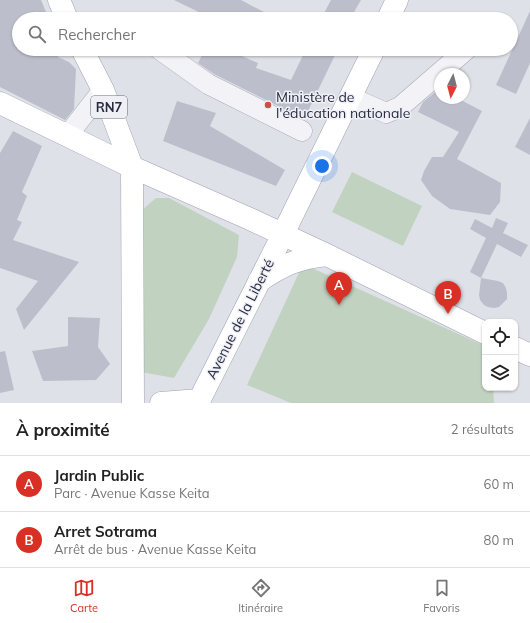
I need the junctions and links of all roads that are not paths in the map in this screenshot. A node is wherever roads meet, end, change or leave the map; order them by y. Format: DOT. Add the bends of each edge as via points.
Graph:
graph roads {
  1 [pos="59,0"];
  2 [pos="397,0"];
  3 [pos="64,12"];
  4 [pos="391,12"];
  5 [pos="86,56"];
  6 [pos="169,56"];
  7 [pos="370,56"];
  8 [pos="460,56"];
  9 [pos="103,90"];
  10 [pos="350,97"];
  11 [pos="0,103"];
  12 [pos="302,131"];
  13 [pos="67,136"];
  14 [pos="132,168"];
  15 [pos="250,219"];
  16 [pos="283,234"];
  17 [pos="327,255"];
  18 [pos="262,275"];
  19 [pos="482,332"];
  20 [pos="518,349"];
  21 [pos="530,355"];
  22 [pos="199,401"];
  23 [pos="133,403"];
  24 [pos="162,403"];
  1 -- 3 [label="main road"];
  2 -- 4 [label="main road"];
  5 -- 9 [label="main road, RN7"];
  6 -- 12 [label="lane" via="208,84"];
  7 -- 10 [label="main road, Avenue de la Liberté"];
  8 -- 10 [label="lane" via="400,107 386,113"];
  9 -- 13 [label="lane"];
  9 -- 14 [label="main road, RN7"];
  10 -- 16 [label="main road, Avenue de la Liberté"];
  11 -- 13 [label="main road"];
  13 -- 14 [label="main road"];
  14 -- 15 [label="main road"];
  14 -- 23 [label="main road"];
  15 -- 16 [label="main road"];
  15 -- 18 [label="main road" via="259,239"];
  16 -- 17 [label="main road"];
  16 -- 18 [label="main road, Avenue de la Liberté"];
  17 -- 18 [label="main road" via="289,263"];
  17 -- 19 [label="main road"];
  18 -- 22 [label="main road, Avenue de la Liberté"];
  20 -- 21 [label="main road"];
  22 -- 24 [label="main road"];
}
